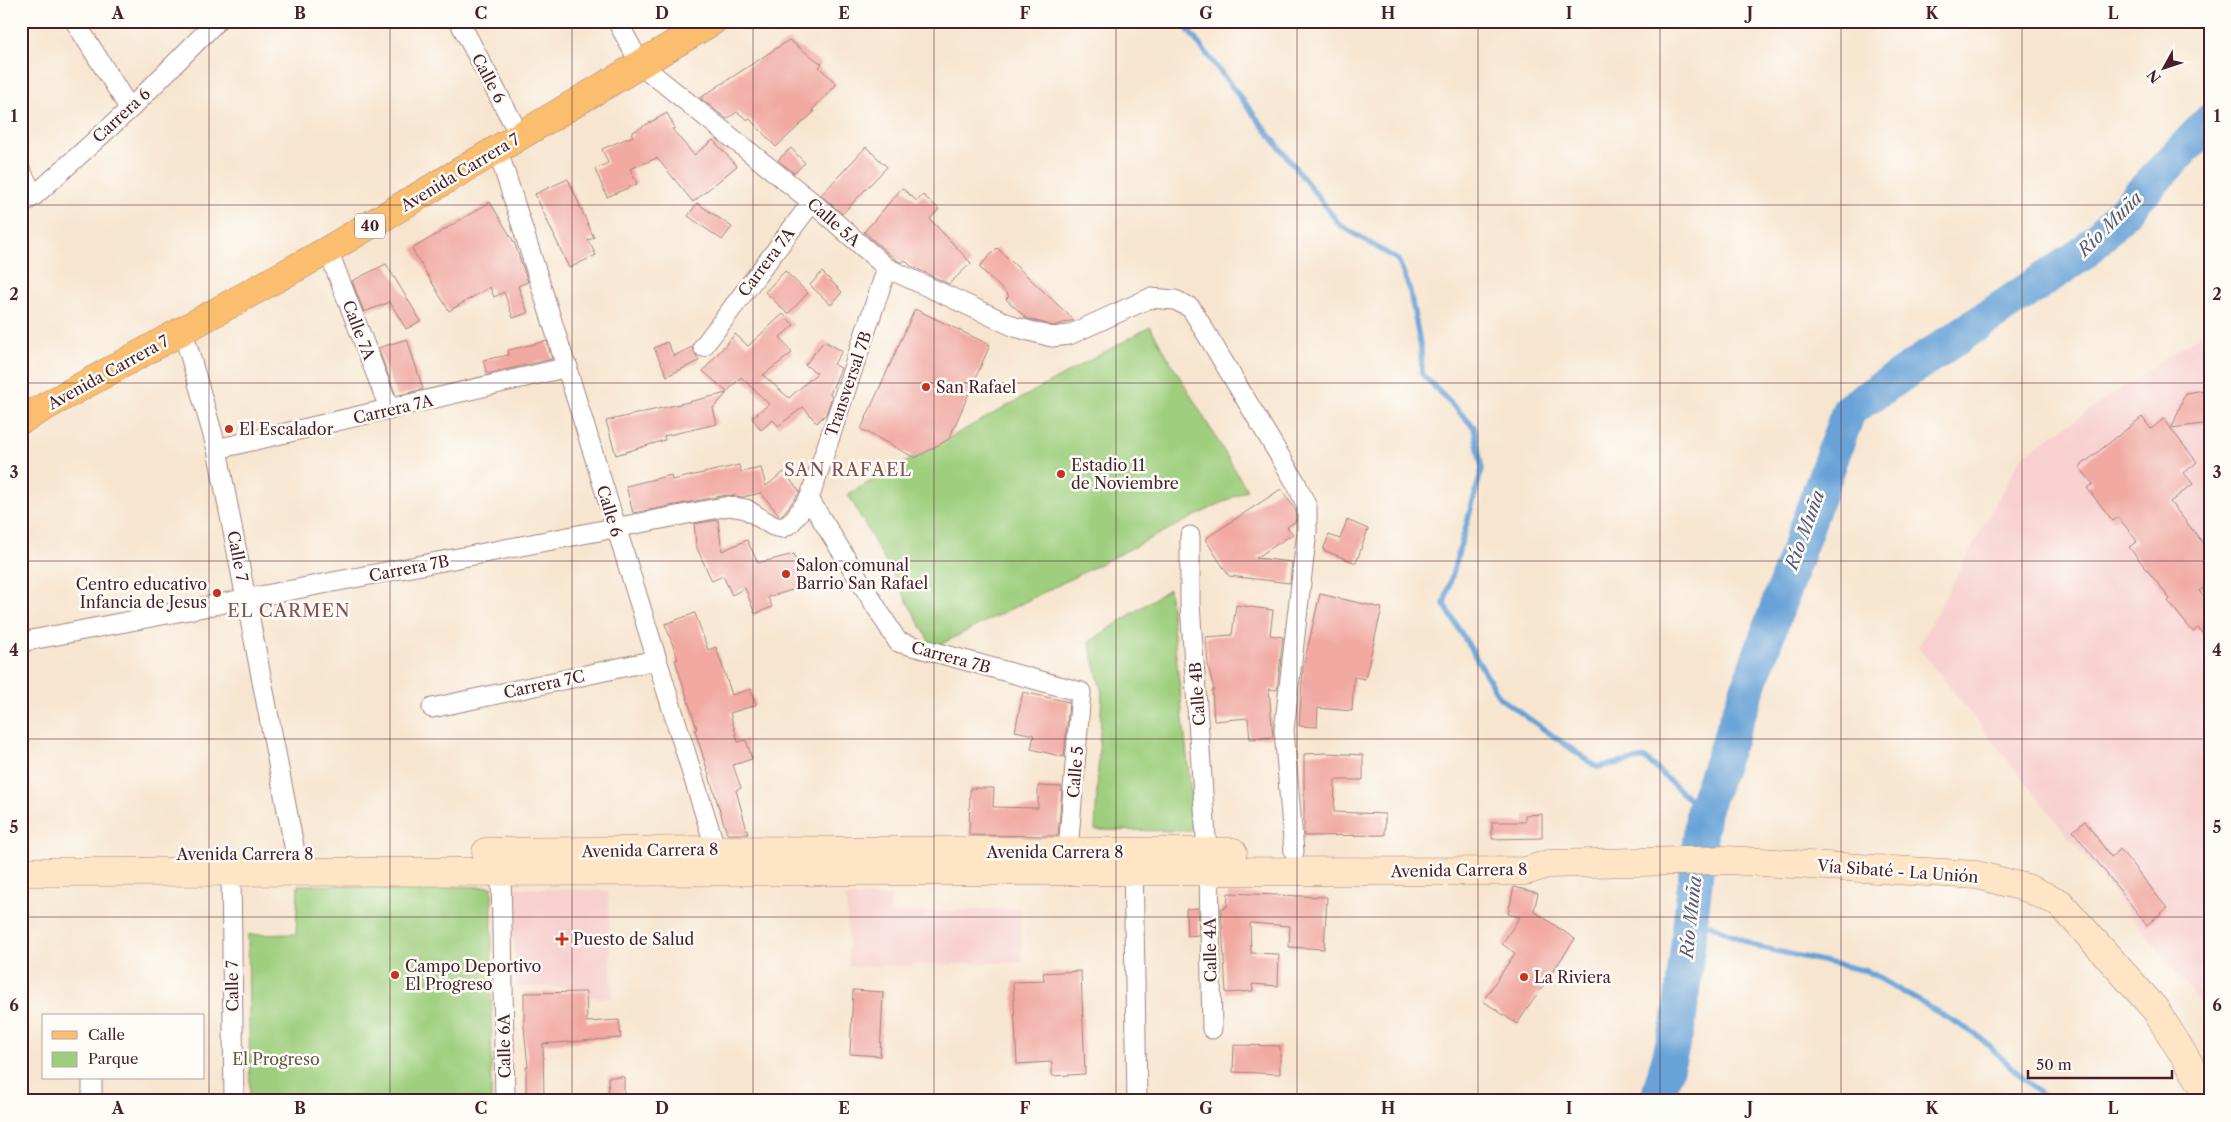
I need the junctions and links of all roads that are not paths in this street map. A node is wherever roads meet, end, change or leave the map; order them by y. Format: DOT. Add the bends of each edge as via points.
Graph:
graph roads {
  1 [pos="217,21"];
  2 [pos="458,21"];
  3 [pos="617,21"];
  4 [pos="713,21"];
  5 [pos="77,25"];
  6 [pos="641,65"];
  7 [pos="130,109"];
  8 [pos="509,143"];
  9 [pos="21,170"];
  10 [pos="28,200"];
  11 [pos="812,202"];
  12 [pos="328,250"];
  13 [pos="887,268"];
  14 [pos="183,331"];
  15 [pos="704,347"];
  16 [pos="568,367"];
  17 [pos="390,410"];
  18 [pos="21,420"];
  19 [pos="217,449"];
  20 [pos="809,499"];
  21 [pos="791,523"];
  22 [pos="615,529"];
  23 [pos="1190,536"];
  24 [pos="247,598"];
  25 [pos="21,642"];
  26 [pos="656,660"];
  27 [pos="1081,692"];
  28 [pos="432,708"];
  29 [pos="1068,852"];
  30 [pos="1294,852"];
  31 [pos="21,855"];
  32 [pos="717,861"];
  33 [pos="1134,862"];
  34 [pos="1208,862"];
  35 [pos="298,863"];
  36 [pos="1548,864"];
  37 [pos="501,871"];
  38 [pos="21,872"];
  39 [pos="231,872"];
  40 [pos="1212,1029"];
  41 [pos="92,1080"];
  42 [pos="2210,1097"];
  43 [pos="92,1101"];
  44 [pos="234,1101"];
  45 [pos="505,1101"];
  46 [pos="1137,1101"];
  1 -- 7 [label="street, Carrera 6"];
  2 -- 8 [label="street, Calle 6"];
  3 -- 6 [label="street"];
  4 -- 6 [label="main road, Avenida Carrera 7 / 40"];
  5 -- 7 [label="street"];
  6 -- 8 [label="main road, Avenida Carrera 7 / 40"];
  6 -- 11 [label="street, Calle 5A"];
  7 -- 10 [label="street, Carrera 6"];
  8 -- 12 [label="main road, Avenida Carrera 7 / 40"];
  8 -- 16 [label="street, Calle 6"];
  9 -- 10 [label="street"];
  11 -- 13 [label="street, Calle 5A"];
  11 -- 15 [label="street, Carrera 7A"];
  12 -- 14 [label="main road, Avenida Carrera 7 / 40"];
  12 -- 17 [label="street, Calle 7A"];
  13 -- 20 [label="street, Transversal 7B"];
  13 -- 30 [label="street, Calle 5A" via="1015,327 1052,337 1069,335 1150,298 1175,300 1190,308 1296,483 1307,507 1284,730"];
  14 -- 18 [label="main road, Avenida Carrera 7 / 40"];
  14 -- 19 [label="street, Calle 7"];
  16 -- 17 [label="street, Carrera 7A"];
  16 -- 22 [label="street, Calle 6"];
  17 -- 19 [label="street, Carrera 7A"];
  19 -- 24 [label="street, Calle 7"];
  20 -- 21 [label="street, Transversal 7B"];
  20 -- 27 [label="street, Carrera 7B" via="898,642"];
  21 -- 22 [label="street, Carrera 7B" via="782,528 773,526 746,509 728,506"];
  22 -- 24 [label="street, Carrera 7B"];
  22 -- 26 [label="street, Calle 6"];
  23 -- 34 [label="street, Calle 4B" via="1190,604"];
  24 -- 25 [label="street, Carrera 7B"];
  24 -- 35 [label="street, Calle 7"];
  26 -- 28 [label="street, Carrera 7C"];
  26 -- 32 [label="street, Calle 6"];
  27 -- 29 [label="street, Calle 5"];
  29 -- 32 [label="street, Avenida Carrera 8"];
  29 -- 33 [label="street, Avenida Carrera 8"];
  30 -- 34 [label="street, Avenida Carrera 8"];
  30 -- 36 [label="street, Avenida Carrera 8" via="1520,854"];
  31 -- 35 [label="street, Avenida Carrera 8"];
  32 -- 33 [label="street, Avenida Carrera 8"];
  32 -- 35 [label="street, Avenida Carrera 8"];
  32 -- 37 [label="street, Avenida Carrera 8"];
  33 -- 34 [label="street, Avenida Carrera 8"];
  33 -- 46 [label="street"];
  34 -- 36 [label="street, Avenida Carrera 8" via="1526,871"];
  34 -- 40 [label="street, Calle 4A"];
  35 -- 37 [label="street, Avenida Carrera 8"];
  35 -- 39 [label="street, Avenida Carrera 8"];
  36 -- 42 [label="street, Vía Sibaté - La Unión" via="1727,860 1977,875 2027,888 2060,904 2156,1009"];
  37 -- 45 [label="street, Calle 6A"];
  38 -- 39 [label="street, Avenida Carrera 8"];
  39 -- 44 [label="street, Calle 7"];
  41 -- 43 [label="street"];
}
